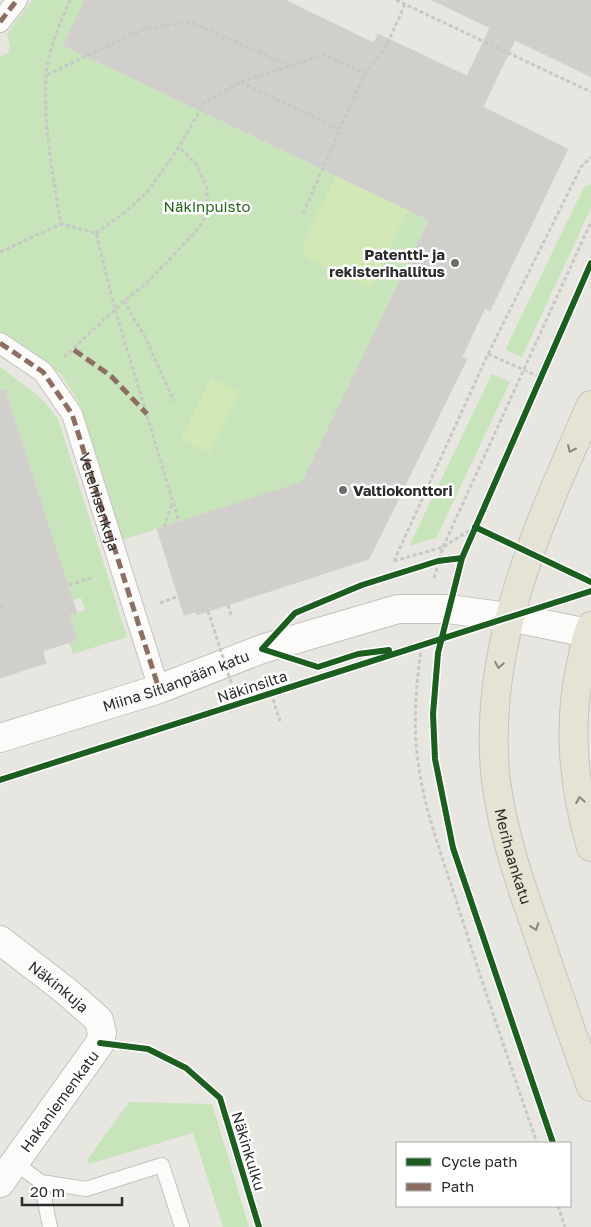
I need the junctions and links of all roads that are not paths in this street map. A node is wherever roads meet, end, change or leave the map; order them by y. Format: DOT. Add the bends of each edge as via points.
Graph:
graph roads {
  1 [pos="17,0"];
  2 [pos="0,22"];
  3 [pos="0,343"];
  4 [pos="591,405"];
  5 [pos="508,618"];
  6 [pos="589,629"];
  7 [pos="159,689"];
  8 [pos="0,738"];
  9 [pos="591,847"];
  10 [pos="0,940"];
  11 [pos="100,1043"];
  12 [pos="591,1087"];
  13 [pos="7,1172"];
  14 [pos="41,1182"];
  15 [pos="50,1227"];
  16 [pos="182,1227"];
  1 -- 2 [label="street"];
  3 -- 7 [label="street, Vetehisenkuja" via="43,372 72,414"];
  4 -- 5 [label="main road, Merihaankatu, one-way" via="547,505"];
  5 -- 6 [label="street, Miina Sillanpään katu"];
  5 -- 7 [label="street, Miina Sillanpään katu" via="448,609 398,608 262,649"];
  5 -- 12 [label="main road, Merihaankatu, one-way" via="498,671 493,737 504,828"];
  9 -- 6 [label="main road, one-way" via="580,800 573,729 575,688"];
  7 -- 8 [label="street, Miina Sillanpään katu"];
  10 -- 11 [label="street, Näkinkuja" via="98,1020 102,1033"];
  11 -- 13 [label="street, Hakaniemenkatu"];
  13 -- 14 [label="lane"];
  14 -- 15 [label="lane"];
  14 -- 16 [label="lane" via="86,1189 162,1164"];
}
